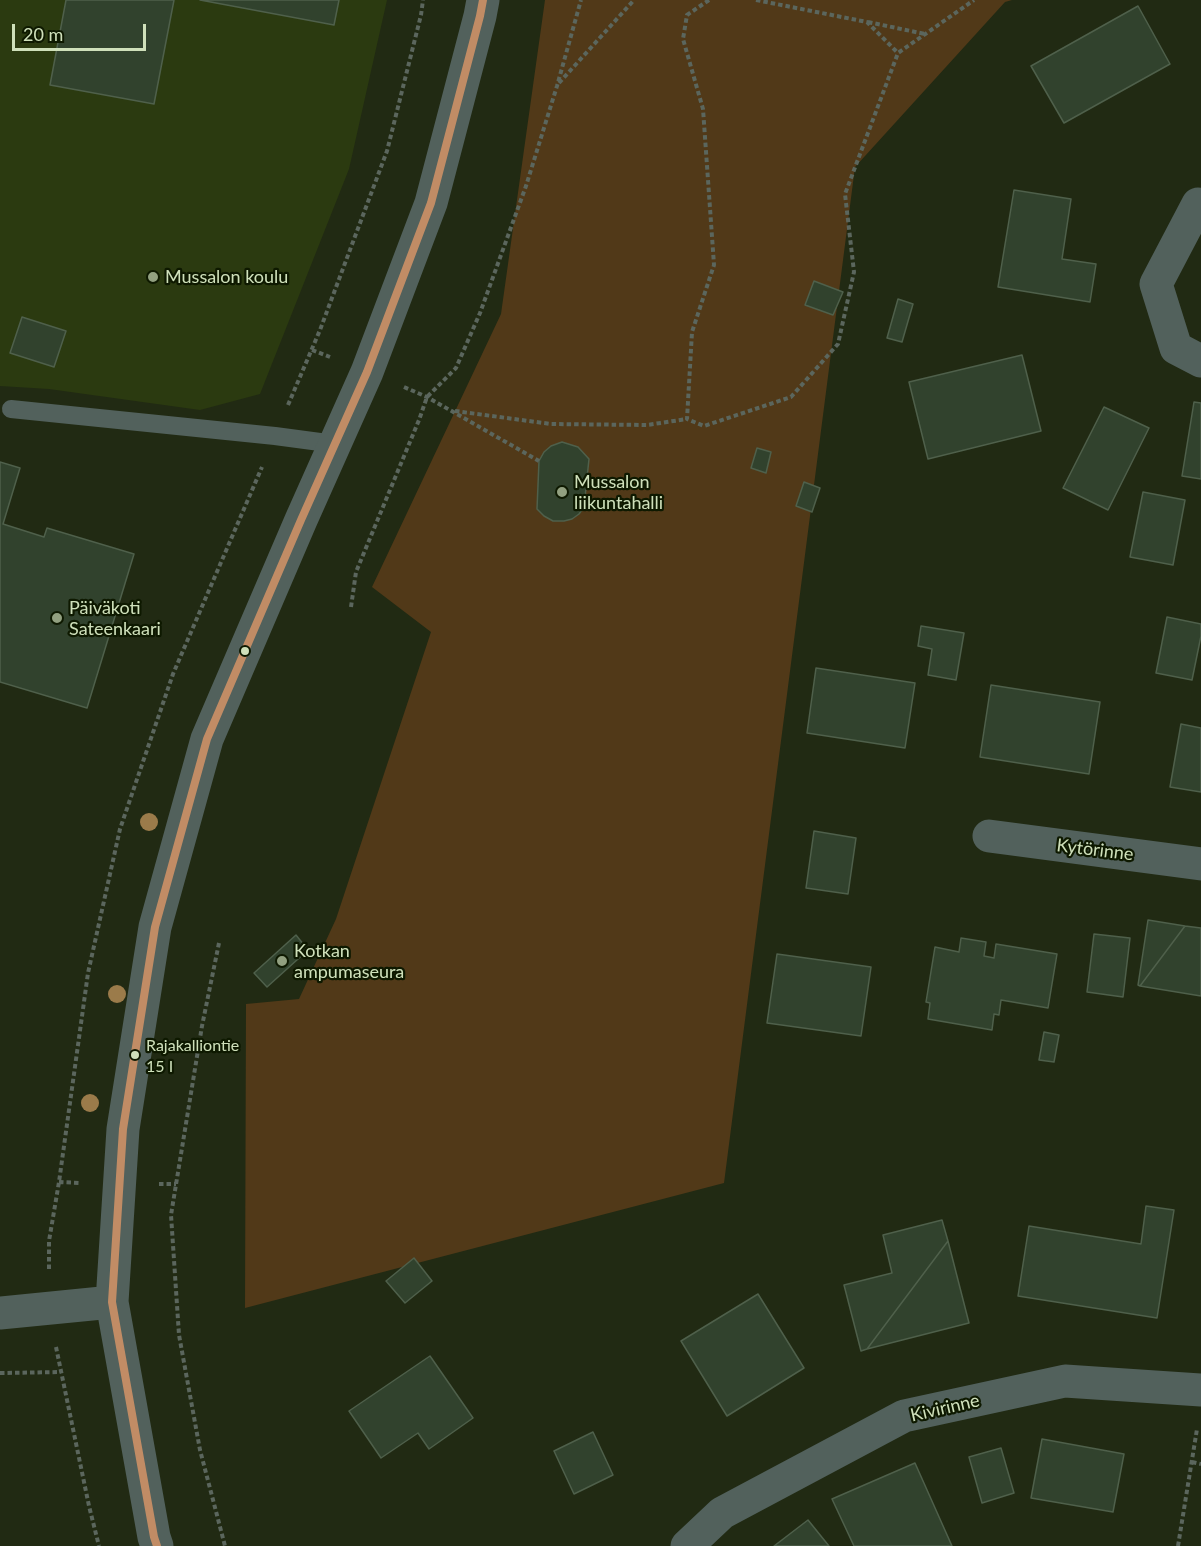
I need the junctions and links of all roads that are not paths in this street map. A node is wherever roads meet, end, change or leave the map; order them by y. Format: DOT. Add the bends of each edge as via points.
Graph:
graph roads {
  1 [pos="483,0"];
  2 [pos="1201,205"];
  3 [pos="1201,361"];
  4 [pos="11,410"];
  5 [pos="335,444"];
  6 [pos="989,836"];
  7 [pos="1201,864"];
  8 [pos="112,1302"];
  9 [pos="0,1312"];
  10 [pos="1200,1405"];
  11 [pos="157,1546"];
  12 [pos="687,1546"];
  1 -- 5 [label="street" via="431,203 368,372"];
  2 -- 3 [label="street" via="1198,204 1156,284 1176,348"];
  4 -- 5 [label="lane"];
  5 -- 8 [label="street" via="207,739 154,927 123,1129"];
  6 -- 7 [label="street, Kytörinne"];
  8 -- 9 [label="street"];
  8 -- 11 [label="street"];
  10 -- 12 [label="street, Kivirinne" via="1065,1381 904,1416 722,1513"];
}
